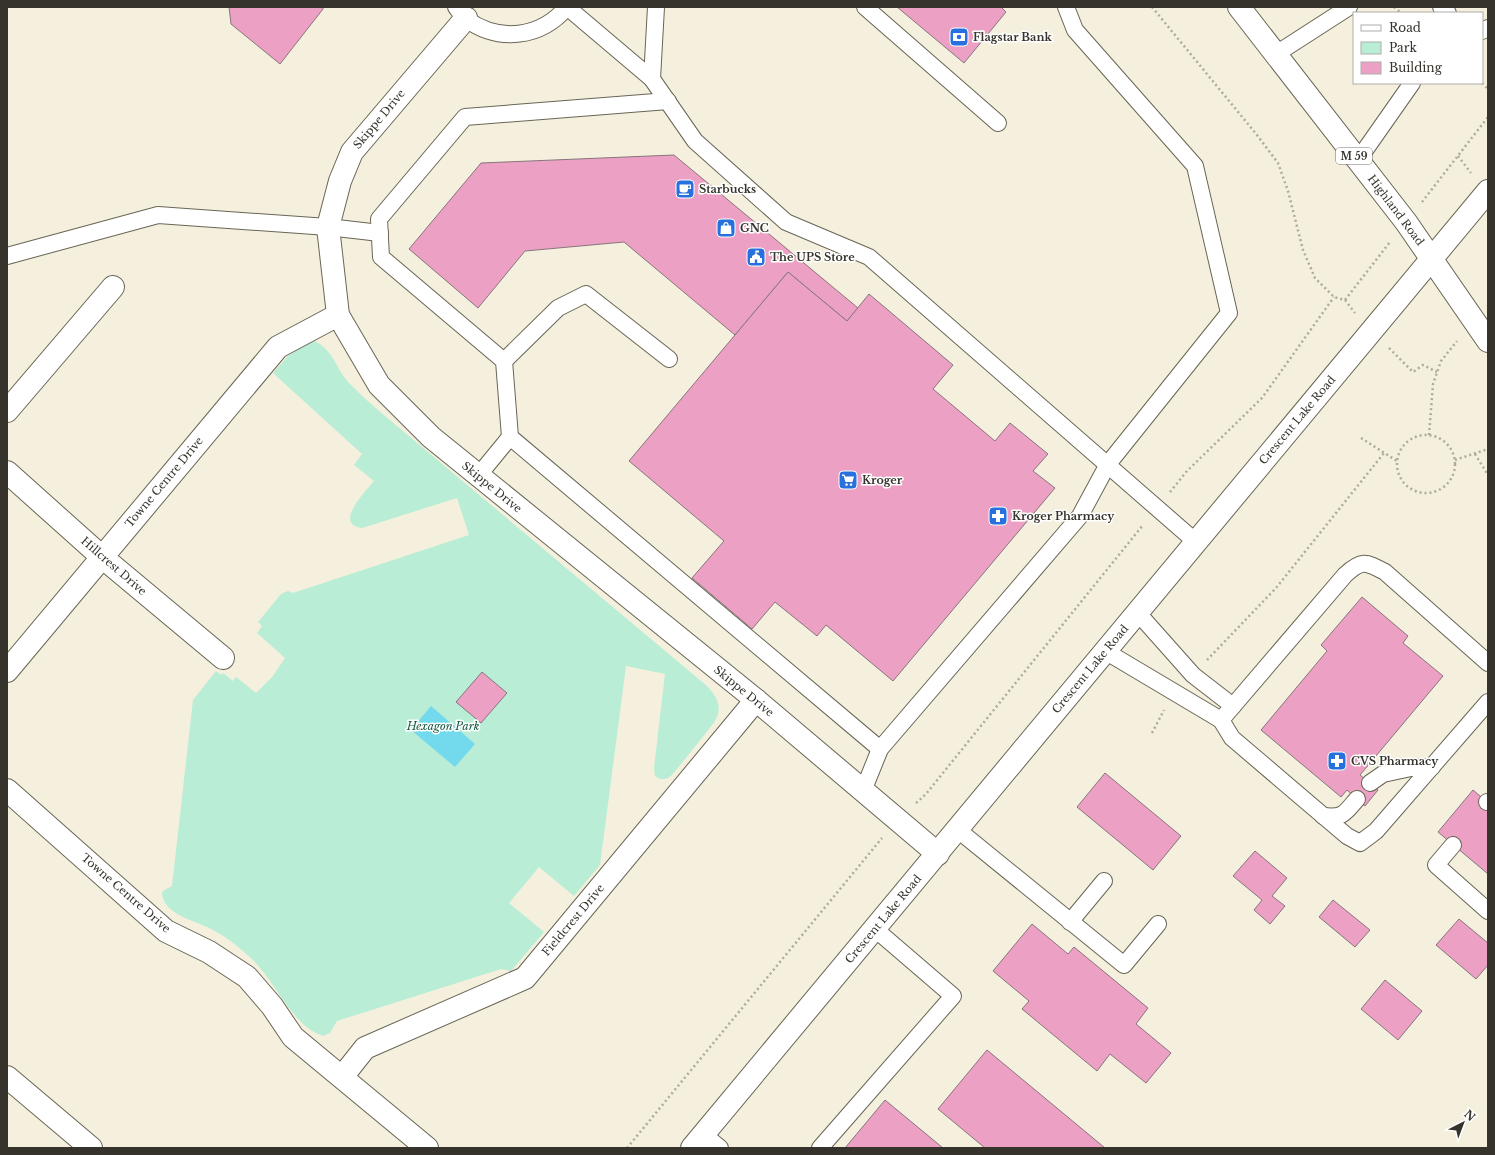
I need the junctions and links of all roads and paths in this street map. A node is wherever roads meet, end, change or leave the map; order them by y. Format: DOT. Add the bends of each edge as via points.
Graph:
graph roads {
  1 [pos="567,7"];
  2 [pos="656,7"];
  3 [pos="865,7"];
  4 [pos="1066,7"];
  5 [pos="1152,7"];
  6 [pos="1239,7"];
  7 [pos="1349,7"];
  8 [pos="461,13"];
  9 [pos="1276,54"];
  10 [pos="652,79"];
  11 [pos="1411,84"];
  12 [pos="668,101"];
  13 [pos="1488,118"];
  14 [pos="998,123"];
  15 [pos="1458,156"];
  16 [pos="1358,160"];
  17 [pos="1470,172"];
  18 [pos="1436,184"];
  19 [pos="1488,191"];
  20 [pos="328,227"];
  21 [pos="380,233"];
  22 [pos="7,256"];
  23 [pos="1432,258"];
  24 [pos="1365,273"];
  25 [pos="113,287"];
  26 [pos="1334,297"];
  27 [pos="338,315"];
  28 [pos="1488,341"];
  29 [pos="669,359"];
  30 [pos="504,361"];
  31 [pos="1441,361"];
  32 [pos="1413,372"];
  33 [pos="1437,372"];
  34 [pos="7,411"];
  35 [pos="1429,435"];
  36 [pos="510,437"];
  37 [pos="1361,438"];
  38 [pos="1488,450"];
  39 [pos="1384,453"];
  40 [pos="1475,454"];
  41 [pos="1455,460"];
  42 [pos="1396,461"];
  43 [pos="1108,464"];
  44 [pos="7,472"];
  45 [pos="478,476"];
  46 [pos="1488,476"];
  47 [pos="1157,508"];
  48 [pos="1196,542"];
  49 [pos="102,557"];
  50 [pos="1137,612"];
  51 [pos="1105,651"];
  52 [pos="223,658"];
  53 [pos="1488,663"];
  54 [pos="7,671"];
  55 [pos="1193,675"];
  56 [pos="1175,694"];
  57 [pos="756,700"];
  58 [pos="1488,702"];
  59 [pos="1232,706"];
  60 [pos="1221,720"];
  61 [pos="1152,733"];
  62 [pos="880,749"];
  63 [pos="1432,767"];
  64 [pos="1370,783"];
  65 [pos="7,790"];
  66 [pos="863,791"];
  67 [pos="1357,799"];
  68 [pos="1323,816"];
  69 [pos="898,821"];
  70 [pos="958,830"];
  71 [pos="1453,844"];
  72 [pos="938,854"];
  73 [pos="1104,881"];
  74 [pos="1488,911"];
  75 [pos="1070,922"];
  76 [pos="1158,924"];
  77 [pos="875,929"];
  78 [pos="7,1077"];
  79 [pos="342,1077"];
  80 [pos="698,1141"];
  81 [pos="91,1148"];
  82 [pos="427,1148"];
  83 [pos="626,1148"];
  84 [pos="720,1148"];
  85 [pos="820,1148"];
  1 -- 8 [label="lane" via="558,17 536,30 512,34 487,30"];
  1 -- 10 [label="lane"];
  2 -- 10 [label="lane"];
  3 -- 14 [label="lane"];
  4 -- 43 [label="lane" via="1075,30 1195,166 1229,313"];
  5 -- 26 [label="path" via="1278,163 1303,250 1315,278"];
  6 -- 9 [label="main road, Highland Road / M 59"];
  7 -- 9 [label="lane"];
  8 -- 20 [label="main road, Skippe Drive" via="352,152 340,181"];
  9 -- 16 [label="main road, Highland Road / M 59"];
  10 -- 12 [label="lane"];
  11 -- 16 [label="lane"];
  12 -- 21 [label="lane" via="465,117 379,219"];
  12 -- 43 [label="lane" via="695,141 786,222 869,257"];
  13 -- 15 [label="path"];
  15 -- 17 [label="path"];
  15 -- 18 [label="path"];
  16 -- 23 [label="main road, Highland Road / M 59"];
  19 -- 23 [label="main road, Crescent Lake Road"];
  20 -- 21 [label="lane"];
  20 -- 22 [label="lane" via="158,215"];
  20 -- 27 [label="main road, Skippe Drive"];
  21 -- 30 [label="lane" via="381,257"];
  23 -- 28 [label="main road, Highland Road / M 59"];
  23 -- 48 [label="main road, Crescent Lake Road"];
  24 -- 26 [label="path" via="1344,300"];
  25 -- 34 [label="main road"];
  26 -- 47 [label="path" via="1262,398 1187,471"];
  27 -- 45 [label="main road, Skippe Drive" via="379,385 431,437"];
  27 -- 49 [label="main road, Towne Centre Drive" via="278,346"];
  29 -- 30 [label="lane" via="586,294 558,308"];
  30 -- 36 [label="lane"];
  31 -- 33 [label="path"];
  32 -- 33 [label="path" via="1423,365"];
  33 -- 35 [label="path" via="1433,384"];
  35 -- 41 [label="path" via="1445,442 1452,450"];
  35 -- 42 [label="path" via="1411,438 1404,444"];
  36 -- 45 [label="lane"];
  36 -- 62 [label="lane"];
  37 -- 39 [label="path"];
  38 -- 40 [label="path"];
  39 -- 42 [label="path"];
  39 -- 55 [label="path" via="1276,588"];
  40 -- 41 [label="path"];
  40 -- 46 [label="path"];
  41 -- 42 [label="path" via="1455,470 1444,487 1435,492 1425,493 1415,491 1406,485 1400,478"];
  43 -- 47 [label="lane"];
  43 -- 62 [label="lane" via="1080,516"];
  44 -- 49 [label="main road, Hillcrest Drive"];
  45 -- 57 [label="main road, Skippe Drive"];
  47 -- 48 [label="lane"];
  47 -- 69 [label="path" via="926,794"];
  48 -- 50 [label="main road, Crescent Lake Road"];
  49 -- 52 [label="main road, Hillcrest Drive"];
  49 -- 54 [label="main road, Towne Centre Drive"];
  50 -- 51 [label="main road, Crescent Lake Road"];
  50 -- 55 [label="lane"];
  51 -- 56 [label="lane"];
  51 -- 70 [label="main road, Crescent Lake Road"];
  53 -- 59 [label="lane" via="1385,572 1368,563 1355,566 1345,575"];
  55 -- 59 [label="lane"];
  56 -- 60 [label="lane"];
  56 -- 61 [label="path" via="1169,700"];
  57 -- 66 [label="main road, Skippe Drive"];
  57 -- 79 [label="main road, Fieldcrest Drive" via="525,978 365,1048"];
  58 -- 63 [label="lane"];
  59 -- 60 [label="lane"];
  60 -- 68 [label="lane" via="1232,738"];
  62 -- 66 [label="lane"];
  63 -- 64 [label="lane" via="1383,774"];
  63 -- 68 [label="lane" via="1376,831 1360,843 1347,836"];
  65 -- 79 [label="main road, Towne Centre Drive" via="166,931 209,952 246,977 272,1006 293,1037"];
  66 -- 69 [label="main road, Skippe Drive"];
  67 -- 68 [label="lane" via="1338,818"];
  69 -- 72 [label="main road, Skippe Drive"];
  69 -- 83 [label="path"];
  70 -- 72 [label="main road, Crescent Lake Road"];
  70 -- 75 [label="lane"];
  71 -- 74 [label="lane" via="1436,866"];
  72 -- 77 [label="main road, Crescent Lake Road"];
  73 -- 75 [label="lane"];
  75 -- 76 [label="lane" via="1124,965"];
  77 -- 80 [label="main road, Crescent Lake Road"];
  77 -- 85 [label="lane" via="953,996"];
  78 -- 81 [label="main road"];
  79 -- 82 [label="main road, Towne Centre Drive"];
  80 -- 84 [label="lane"];
}
